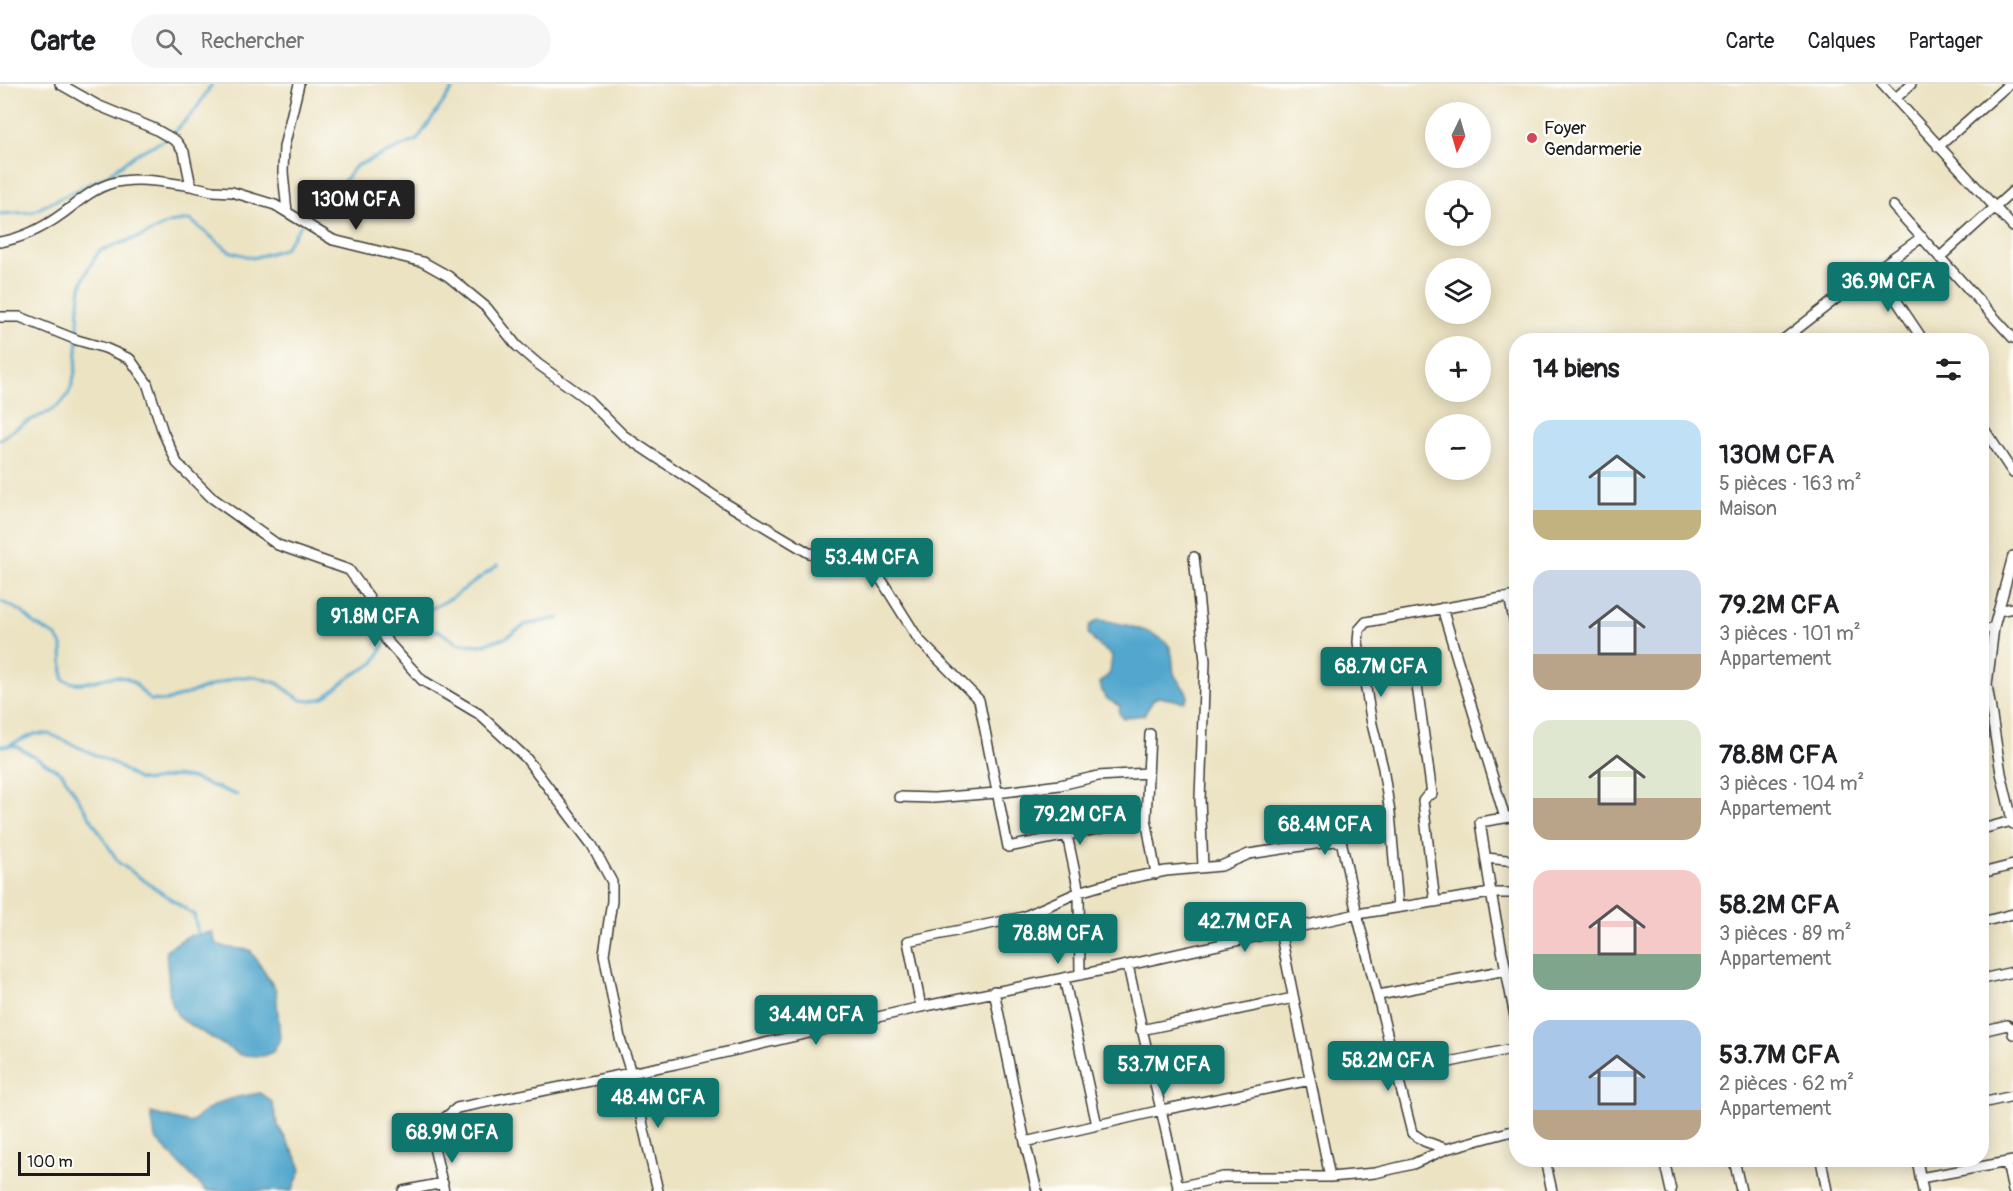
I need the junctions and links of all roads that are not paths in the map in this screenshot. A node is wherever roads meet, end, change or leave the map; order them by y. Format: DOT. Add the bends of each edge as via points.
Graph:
graph roads {
  1 [pos="60,84"];
  2 [pos="300,84"];
  3 [pos="1882,84"];
  4 [pos="1911,84"];
  5 [pos="2009,84"];
  6 [pos="1894,99"];
  7 [pos="1938,147"];
  8 [pos="191,186"];
  9 [pos="2013,191"];
  10 [pos="1893,206"];
  11 [pos="1996,208"];
  12 [pos="287,212"];
  13 [pos="2013,227"];
  14 [pos="1922,237"];
  15 [pos="0,242"];
  16 [pos="1940,257"];
  17 [pos="1875,270"];
  18 [pos="0,317"];
  19 [pos="1792,333"];
  20 [pos="1918,333"];
  21 [pos="2013,338"];
  22 [pos="1989,436"];
  23 [pos="2013,472"];
  24 [pos="2013,556"];
  25 [pos="1194,557"];
  26 [pos="1509,598"];
  27 [pos="2013,608"];
  28 [pos="1442,609"];
  29 [pos="1998,611"];
  30 [pos="1994,627"];
  31 [pos="1989,628"];
  32 [pos="1989,660"];
  33 [pos="1365,680"];
  34 [pos="1989,716"];
  35 [pos="1150,734"];
  36 [pos="2013,771"];
  37 [pos="1148,773"];
  38 [pos="2001,773"];
  39 [pos="996,793"];
  40 [pos="899,797"];
  41 [pos="1509,817"];
  42 [pos="1505,818"];
  43 [pos="1146,819"];
  44 [pos="2013,822"];
  45 [pos="1989,827"];
  46 [pos="1067,835"];
  47 [pos="1486,858"];
  48 [pos="1509,860"];
  49 [pos="2013,865"];
  50 [pos="1203,867"];
  51 [pos="1989,871"];
  52 [pos="1156,874"];
  53 [pos="1079,892"];
  54 [pos="1491,893"];
  55 [pos="1509,893"];
  56 [pos="1435,902"];
  57 [pos="1398,907"];
  58 [pos="1357,914"];
  59 [pos="2013,914"];
  60 [pos="1989,920"];
  61 [pos="1280,931"];
  62 [pos="1128,965"];
  63 [pos="1506,970"];
  64 [pos="2013,972"];
  65 [pos="1080,975"];
  66 [pos="1989,977"];
  67 [pos="1064,978"];
  68 [pos="1509,981"];
  69 [pos="994,991"];
  70 [pos="1379,995"];
  71 [pos="1293,998"];
  72 [pos="921,1007"];
  73 [pos="1989,1029"];
  74 [pos="1141,1030"];
  75 [pos="2013,1034"];
  76 [pos="1509,1049"];
  77 [pos="632,1073"];
  78 [pos="1398,1073"];
  79 [pos="1310,1080"];
  80 [pos="2013,1096"];
  81 [pos="1989,1101"];
  82 [pos="1162,1110"];
  83 [pos="1097,1125"];
  84 [pos="1509,1132"];
  85 [pos="1025,1142"];
  86 [pos="1446,1149"];
  87 [pos="2010,1162"];
  88 [pos="1989,1166"];
  89 [pos="1547,1167"];
  90 [pos="1666,1167"];
  91 [pos="1736,1167"];
  92 [pos="1822,1167"];
  93 [pos="1918,1167"];
  94 [pos="1982,1167"];
  95 [pos="1330,1177"];
  96 [pos="1920,1178"];
  97 [pos="443,1187"];
  98 [pos="1177,1189"];
  99 [pos="403,1191"];
  100 [pos="658,1191"];
  101 [pos="1037,1191"];
  102 [pos="1552,1191"];
  103 [pos="1671,1191"];
  104 [pos="1741,1191"];
  105 [pos="1827,1191"];
  106 [pos="1923,1191"];
  107 [pos="2013,1191"];
  1 -- 8 [label="street" via="176,141 184,152"];
  2 -- 12 [label="street" via="284,147"];
  3 -- 6 [label="street"];
  4 -- 6 [label="street"];
  5 -- 7 [label="street"];
  6 -- 7 [label="street"];
  7 -- 11 [label="street"];
  8 -- 12 [label="street" via="232,192"];
  8 -- 15 [label="street" via="140,180 109,184 36,231"];
  9 -- 11 [label="street"];
  10 -- 14 [label="street"];
  11 -- 13 [label="street"];
  11 -- 16 [label="street"];
  12 -- 39 [label="street" via="333,240 423,262 448,276 487,308 517,346 588,400 623,435 809,553 869,566 919,640 979,700"];
  14 -- 16 [label="street"];
  14 -- 17 [label="street"];
  16 -- 21 [label="street"];
  17 -- 19 [label="street"];
  17 -- 20 [label="street"];
  18 -- 77 [label="street" via="20,317 130,359 147,383 177,463 212,497 278,545 349,570 369,597 373,617 384,638 422,680 479,714 526,758 592,844 612,882 604,954 620,1038"];
  22 -- 23 [label="street"];
  24 -- 29 [label="street"];
  25 -- 50 [label="street" via="1205,661 1200,799"];
  26 -- 28 [label="street"];
  27 -- 29 [label="street"];
  28 -- 33 [label="street" via="1366,622 1359,630 1358,642"];
  28 -- 42 [label="street"];
  29 -- 30 [label="street"];
  30 -- 31 [label="street"];
  30 -- 32 [label="street"];
  33 -- 56 [label="street" via="1415,671 1432,794 1423,801"];
  33 -- 57 [label="street" via="1383,768"];
  34 -- 38 [label="street"];
  35 -- 37 [label="street"];
  36 -- 38 [label="street"];
  37 -- 39 [label="street" via="1098,776"];
  37 -- 43 [label="street"];
  38 -- 44 [label="street"];
  39 -- 40 [label="street"];
  39 -- 46 [label="street" via="1008,847"];
  41 -- 42 [label="street"];
  42 -- 47 [label="street" via="1480,822"];
  43 -- 46 [label="street"];
  43 -- 52 [label="street"];
  44 -- 45 [label="street"];
  46 -- 53 [label="street"];
  47 -- 48 [label="street"];
  47 -- 54 [label="street"];
  49 -- 51 [label="street"];
  50 -- 52 [label="street"];
  50 -- 58 [label="street" via="1221,866 1249,854 1341,840"];
  52 -- 53 [label="street"];
  53 -- 65 [label="street"];
  53 -- 72 [label="street" via="1023,917 908,941"];
  54 -- 55 [label="street"];
  54 -- 56 [label="street"];
  54 -- 63 [label="street"];
  56 -- 57 [label="street"];
  57 -- 58 [label="street"];
  58 -- 61 [label="street"];
  58 -- 70 [label="street"];
  59 -- 60 [label="street"];
  61 -- 62 [label="street"];
  61 -- 71 [label="street"];
  62 -- 65 [label="street"];
  62 -- 74 [label="street"];
  63 -- 68 [label="street"];
  63 -- 70 [label="street"];
  64 -- 66 [label="street"];
  65 -- 67 [label="street"];
  67 -- 69 [label="street"];
  67 -- 83 [label="street"];
  69 -- 72 [label="street"];
  69 -- 85 [label="street"];
  70 -- 78 [label="street"];
  71 -- 74 [label="street"];
  71 -- 79 [label="street"];
  72 -- 77 [label="street"];
  73 -- 75 [label="street" via="2007,1025"];
  74 -- 82 [label="street"];
  76 -- 78 [label="street"];
  77 -- 97 [label="street" via="457,1108 441,1120 433,1143"];
  77 -- 100 [label="street"];
  78 -- 86 [label="street" via="1413,1133"];
  79 -- 82 [label="street"];
  79 -- 95 [label="street"];
  80 -- 81 [label="street"];
  82 -- 83 [label="street"];
  82 -- 98 [label="street"];
  83 -- 85 [label="street"];
  84 -- 86 [label="street"];
  85 -- 101 [label="street"];
  86 -- 95 [label="street" via="1413,1164 1375,1173"];
  87 -- 88 [label="street"];
  87 -- 107 [label="street"];
  89 -- 102 [label="street"];
  90 -- 103 [label="street"];
  91 -- 104 [label="street"];
  92 -- 105 [label="street"];
  93 -- 96 [label="street"];
  94 -- 96 [label="street"];
  95 -- 98 [label="street" via="1223,1177"];
  96 -- 106 [label="street"];
  97 -- 99 [label="street"];
}
